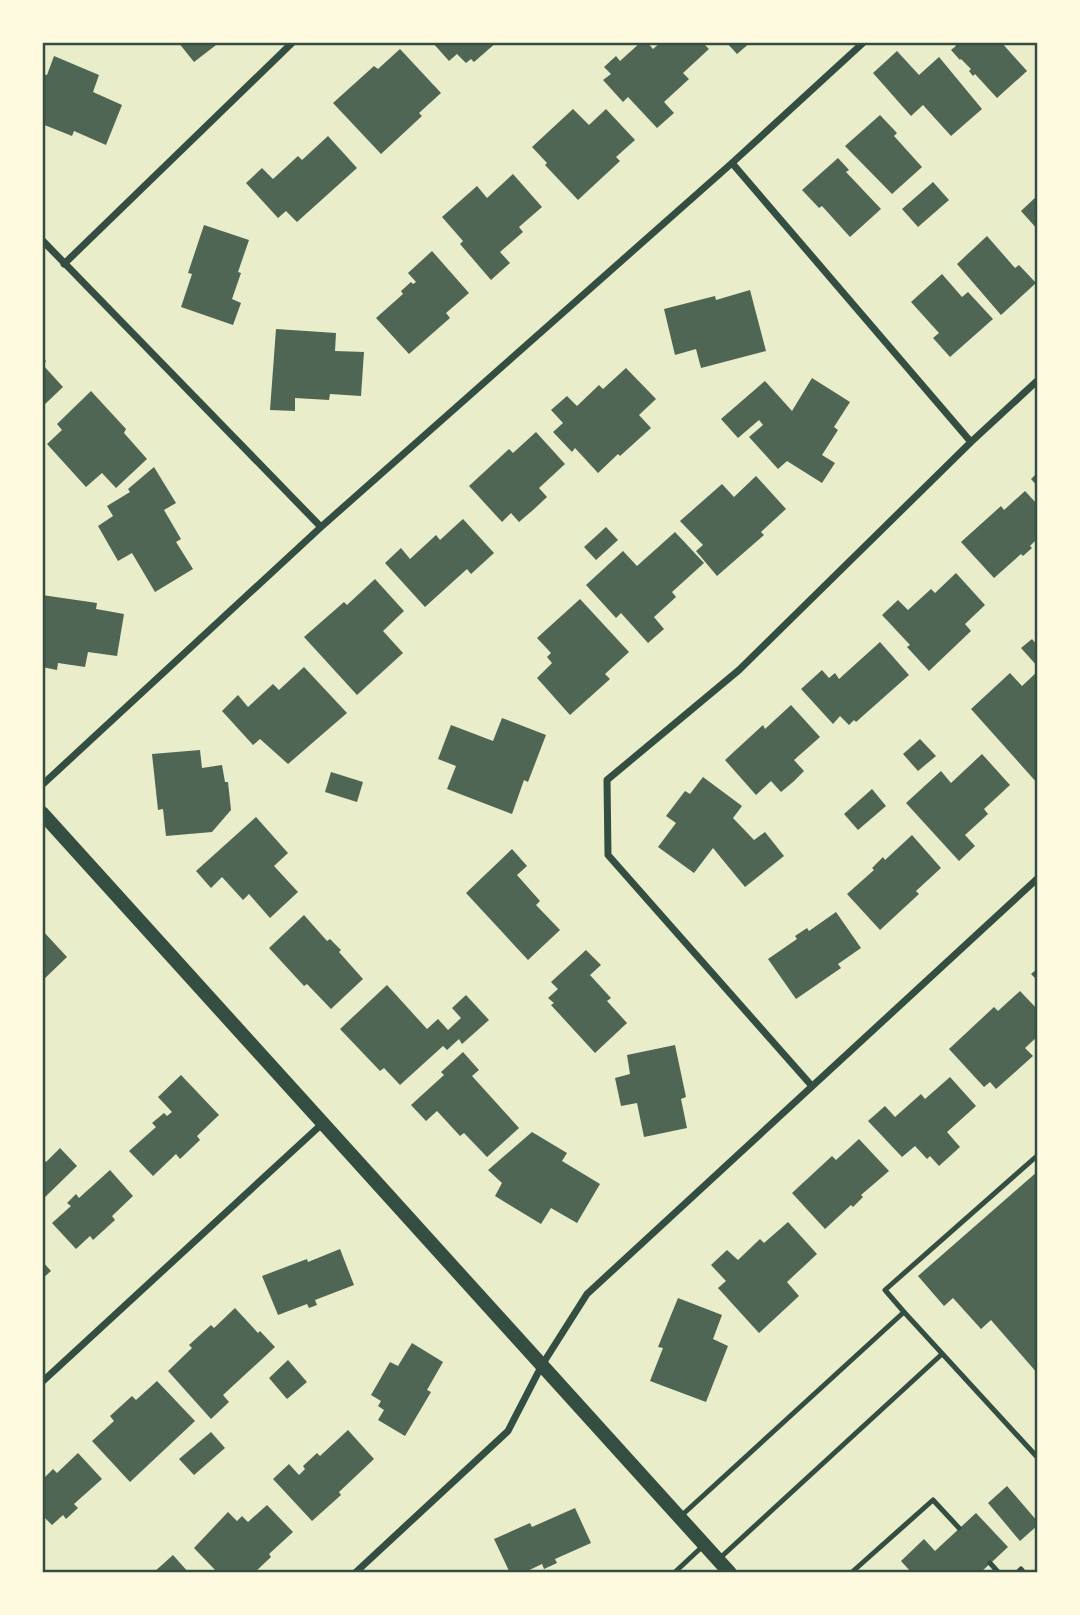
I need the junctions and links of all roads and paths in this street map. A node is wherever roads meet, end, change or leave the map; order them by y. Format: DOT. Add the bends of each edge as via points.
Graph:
graph roads {
  1 [pos="293,42"];
  2 [pos="864,42"];
  3 [pos="732,163"];
  4 [pos="42,240"];
  5 [pos="64,264"];
  6 [pos="1038,380"];
  7 [pos="971,442"];
  8 [pos="321,527"];
  9 [pos="42,785"];
  10 [pos="42,813"];
  11 [pos="1038,878"];
  12 [pos="811,1085"];
  13 [pos="324,1122"];
  14 [pos="1038,1155"];
  15 [pos="904,1312"];
  16 [pos="942,1354"];
  17 [pos="542,1365"];
  18 [pos="42,1382"];
  19 [pos="1038,1458"];
  20 [pos="679,1518"];
  21 [pos="959,1528"];
  22 [pos="704,1545"];
  23 [pos="718,1560"];
  24 [pos="990,1563"];
  25 [pos="355,1573"];
  26 [pos="674,1573"];
  27 [pos="730,1573"];
  28 [pos="851,1573"];
  29 [pos="999,1573"];
  30 [pos="1017,1573"];
  31 [pos="1024,1573"];
  1 -- 5 [label="street"];
  2 -- 3 [label="street"];
  3 -- 7 [label="street"];
  3 -- 8 [label="street"];
  4 -- 5 [label="street"];
  5 -- 8 [label="street"];
  6 -- 7 [label="street"];
  7 -- 12 [label="street" via="738,670 607,780 608,855"];
  8 -- 9 [label="street"];
  10 -- 13 [label="main road"];
  11 -- 12 [label="street"];
  12 -- 17 [label="street" via="587,1294"];
  13 -- 17 [label="main road"];
  13 -- 18 [label="street"];
  14 -- 15 [label="lane" via="885,1290"];
  15 -- 16 [label="lane"];
  15 -- 20 [label="lane"];
  16 -- 19 [label="lane"];
  16 -- 23 [label="lane"];
  17 -- 20 [label="main road"];
  17 -- 25 [label="street" via="508,1431"];
  20 -- 22 [label="main road"];
  21 -- 28 [label="lane" via="933,1500"];
  22 -- 23 [label="main road"];
  22 -- 26 [label="lane"];
  23 -- 27 [label="main road"];
  24 -- 29 [label="lane"];
  30 -- 31 [label="lane" via="1021,1569"];
}
